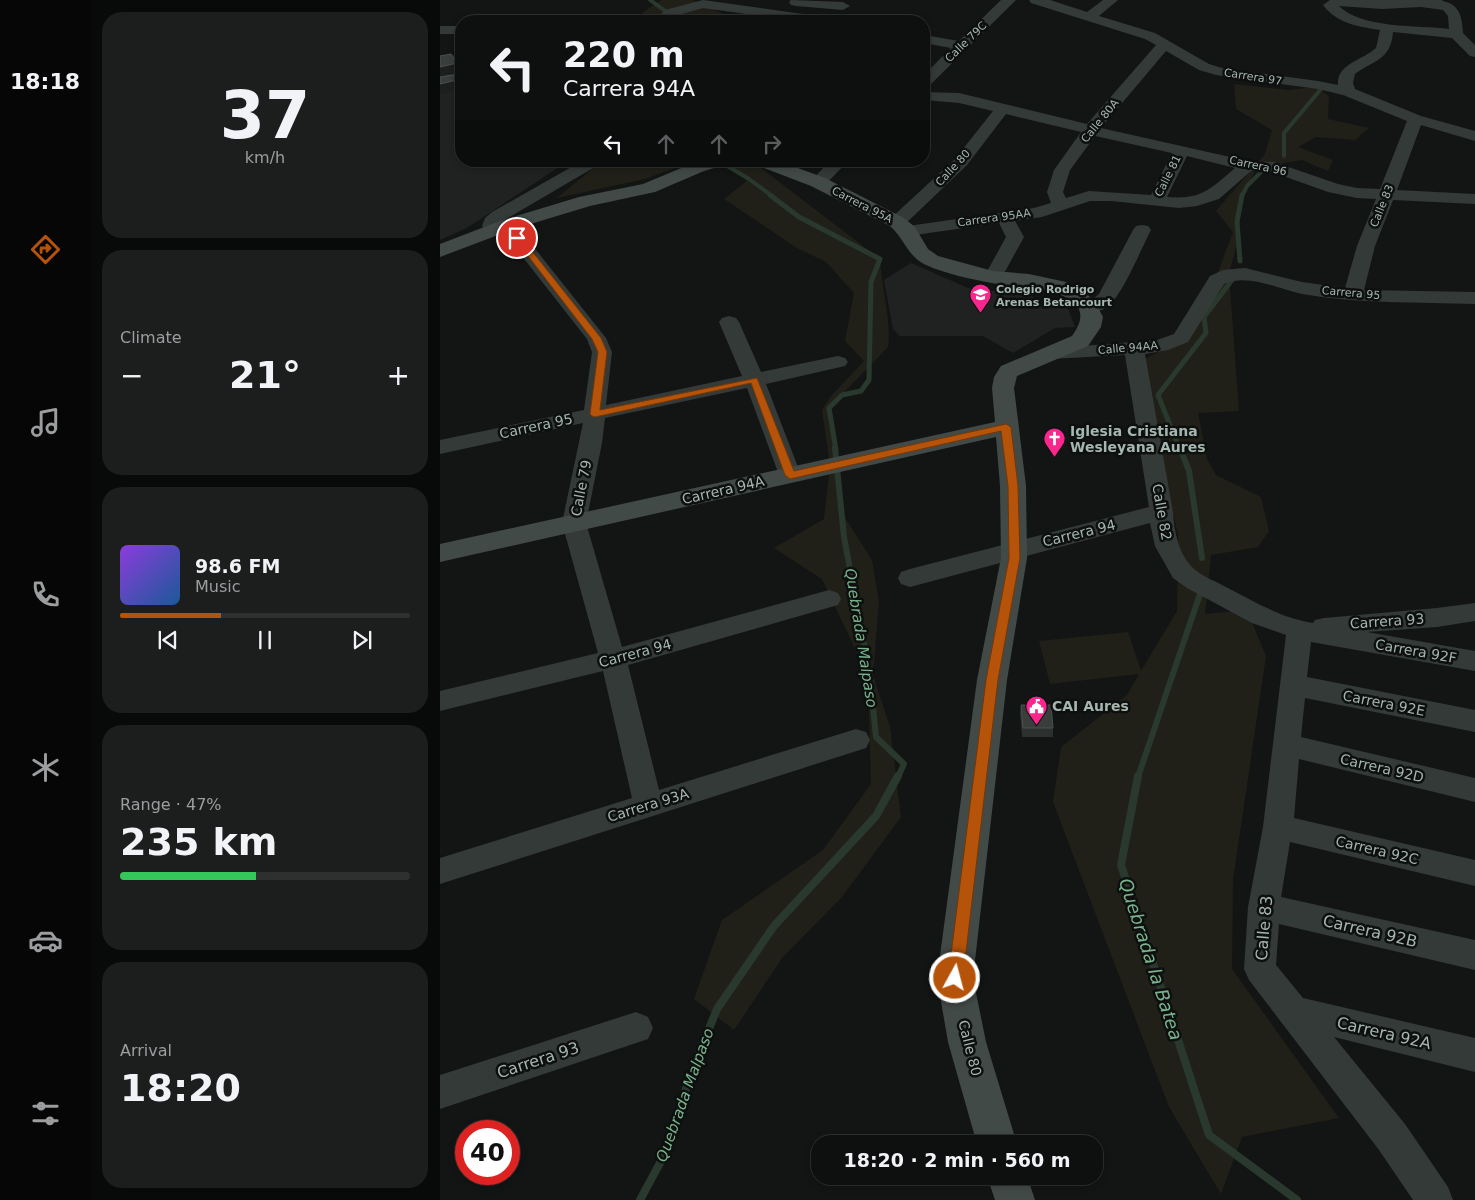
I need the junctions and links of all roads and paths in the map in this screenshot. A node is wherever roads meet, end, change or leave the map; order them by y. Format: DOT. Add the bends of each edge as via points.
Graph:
graph roads {
  1 [pos="747,0"];
  2 [pos="1009,0"];
  3 [pos="1036,0"];
  4 [pos="1111,0"];
  5 [pos="1436,0"];
  6 [pos="784,1"];
  7 [pos="1330,1"];
  8 [pos="1421,3"];
  9 [pos="843,6"];
  10 [pos="758,13"];
  11 [pos="668,15"];
  12 [pos="774,15"];
  13 [pos="1090,16"];
  14 [pos="1387,28"];
  15 [pos="440,30"];
  16 [pos="455,30"];
  17 [pos="1456,34"];
  18 [pos="930,40"];
  19 [pos="1163,45"];
  20 [pos="962,46"];
  21 [pos="1475,53"];
  22 [pos="930,77"];
  23 [pos="1348,92"];
  24 [pos="930,96"];
  25 [pos="1003,108"];
  26 [pos="1416,119"];
  27 [pos="1091,130"];
  28 [pos="1475,136"];
  29 [pos="1181,150"];
  30 [pos="1247,166"];
  31 [pos="584,167"];
  32 [pos="698,167"];
  33 [pos="778,167"];
  34 [pos="834,167"];
  35 [pos="818,182"];
  36 [pos="1388,194"];
  37 [pos="1475,199"];
  38 [pos="1156,201"];
  39 [pos="1060,204"];
  40 [pos="1004,216"];
  41 [pos="501,227"];
  42 [pos="902,227"];
  43 [pos="1142,230"];
  44 [pos="440,251"];
  45 [pos="1230,274"];
  46 [pos="993,277"];
  47 [pos="1353,295"];
  48 [pos="1475,298"];
  49 [pos="1089,308"];
  50 [pos="729,322"];
  51 [pos="1134,350"];
  52 [pos="1050,353"];
  53 [pos="838,362"];
  54 [pos="754,380"];
  55 [pos="595,414"];
  56 [pos="1006,427"];
  57 [pos="440,447"];
  58 [pos="790,475"];
  59 [pos="1161,512"];
  60 [pos="574,523"];
  61 [pos="1015,549"];
  62 [pos="440,553"];
  63 [pos="910,578"];
  64 [pos="829,599"];
  65 [pos="1475,612"];
  66 [pos="1299,630"];
  67 [pos="613,659"];
  68 [pos="1475,661"];
  69 [pos="1294,685"];
  70 [pos="440,701"];
  71 [pos="1475,721"];
  72 [pos="856,740"];
  73 [pos="1288,745"];
  74 [pos="1475,790"];
  75 [pos="648,805"];
  76 [pos="1278,827"];
  77 [pos="440,871"];
  78 [pos="1475,873"];
  79 [pos="1264,907"];
  80 [pos="1475,954"];
  81 [pos="1293,1011"];
  82 [pos="636,1028"];
  83 [pos="1475,1054"];
  84 [pos="440,1092"];
  85 [pos="994,1135"];
  86 [pos="1009,1185"];
  87 [pos="1015,1200"];
  88 [pos="1436,1200"];
  1 -- 10 [label="street"];
  2 -- 20 [label="street, Calle 79C"];
  3 -- 13 [label="street, Carrera 97"];
  4 -- 13 [label="street"];
  5 -- 8 [label="street"];
  6 -- 9 [label="street"];
  7 -- 8 [label="street" via="1382,5"];
  7 -- 14 [label="street" via="1332,9 1340,14"];
  8 -- 17 [label="street" via="1447,6 1455,15"];
  10 -- 11 [label="street" via="703,4"];
  10 -- 12 [label="street"];
  13 -- 19 [label="street, Carrera 97" via="1150,36"];
  14 -- 17 [label="street"];
  14 -- 23 [label="street" via="1382,50 1357,65 1346,77 1344,85"];
  15 -- 16 [label="street"];
  17 -- 21 [label="street"];
  18 -- 20 [label="street"];
  19 -- 23 [label="street, Carrera 97" via="1220,72"];
  19 -- 27 [label="street, Calle 80A"];
  20 -- 22 [label="street, Calle 79C"];
  23 -- 26 [label="street, Carrera 97"];
  24 -- 25 [label="street, Carrera 96" via="959,98"];
  25 -- 27 [label="street, Carrera 96"];
  25 -- 42 [label="street, Calle 80" via="961,162"];
  26 -- 28 [label="street, Carrera 97"];
  26 -- 36 [label="street, Calle 83"];
  27 -- 29 [label="street, Carrera 96"];
  27 -- 39 [label="street, Calle 80A" via="1062,170 1055,192"];
  29 -- 30 [label="street, Carrera 96"];
  29 -- 38 [label="street, Calle 81"];
  30 -- 36 [label="street, Carrera 96" via="1274,167 1358,193"];
  30 -- 38 [label="street, Carrera 95AA" via="1213,195 1178,203"];
  31 -- 41 [label="street" via="491,222 491,226"];
  32 -- 41 [label="street" via="648,188 586,201"];
  33 -- 35 [label="street, Carrera 95A"];
  34 -- 35 [label="street"];
  35 -- 42 [label="street, Carrera 95A"];
  36 -- 37 [label="street, Carrera 96"];
  36 -- 47 [label="street, Calle 83" via="1366,246"];
  38 -- 39 [label="street, Carrera 95AA" via="1101,196"];
  39 -- 40 [label="street, Carrera 95AA" via="1036,213"];
  40 -- 42 [label="street, Carrera 95AA"];
  40 -- 46 [label="street" via="1015,237"];
  41 -- 44 [label="street"];
  41 -- 55 [label="street, Calle 79" via="596,338 602,352"];
  42 -- 46 [label="street, Carrera 95A" via="920,253 932,260"];
  43 -- 49 [label="street" via="1108,297"];
  45 -- 47 [label="street, Carrera 95" via="1245,274 1302,288"];
  45 -- 51 [label="street, Calle 94AA" via="1217,280 1181,338 1161,346"];
  46 -- 49 [label="street, Carrera 95A" via="1059,286 1078,296"];
  47 -- 48 [label="street, Carrera 95"];
  49 -- 52 [label="street" via="1092,317 1090,327 1080,341"];
  50 -- 54 [label="street"];
  51 -- 52 [label="street, Calle 94AA"];
  51 -- 59 [label="street, Calle 82"];
  52 -- 56 [label="street, Calle 80" via="1009,371 1005,377"];
  53 -- 54 [label="street, Carrera 95"];
  54 -- 55 [label="street, Carrera 95"];
  54 -- 58 [label="street"];
  55 -- 57 [label="street, Carrera 95"];
  55 -- 60 [label="street, Calle 79"];
  56 -- 58 [label="street, Carrera 94A"];
  56 -- 61 [label="street, Calle 80" via="1013,486"];
  58 -- 60 [label="street, Carrera 94A"];
  59 -- 61 [label="street, Carrera 94"];
  59 -- 66 [label="street, Calle 82" via="1167,546 1182,572 1261,616"];
  60 -- 62 [label="street, Carrera 94A"];
  60 -- 67 [label="street, Calle 79"];
  61 -- 63 [label="street, Carrera 94"];
  61 -- 85 [label="street, Calle 80" via="992,680 955,978 967,1042"];
  64 -- 67 [label="street, Carrera 94"];
  65 -- 66 [label="street, Carrera 93"];
  66 -- 68 [label="street, Carrera 92F"];
  66 -- 69 [label="street, Calle 83"];
  67 -- 70 [label="street, Carrera 94"];
  67 -- 75 [label="street, Calle 79"];
  69 -- 71 [label="street, Carrera 92E"];
  69 -- 73 [label="street, Calle 83"];
  72 -- 75 [label="street, Carrera 93A"];
  73 -- 74 [label="street, Carrera 92D"];
  73 -- 76 [label="street, Calle 83"];
  75 -- 77 [label="street, Carrera 93A"];
  76 -- 78 [label="street, Carrera 92C"];
  76 -- 79 [label="street, Calle 83"];
  79 -- 80 [label="street, Carrera 92B"];
  79 -- 81 [label="street, Calle 83" via="1260,969"];
  81 -- 83 [label="street, Carrera 92A"];
  81 -- 88 [label="street, Calle 83" via="1392,1137"];
  82 -- 84 [label="street, Carrera 93"];
  86 -- 87 [label="street"];
}
